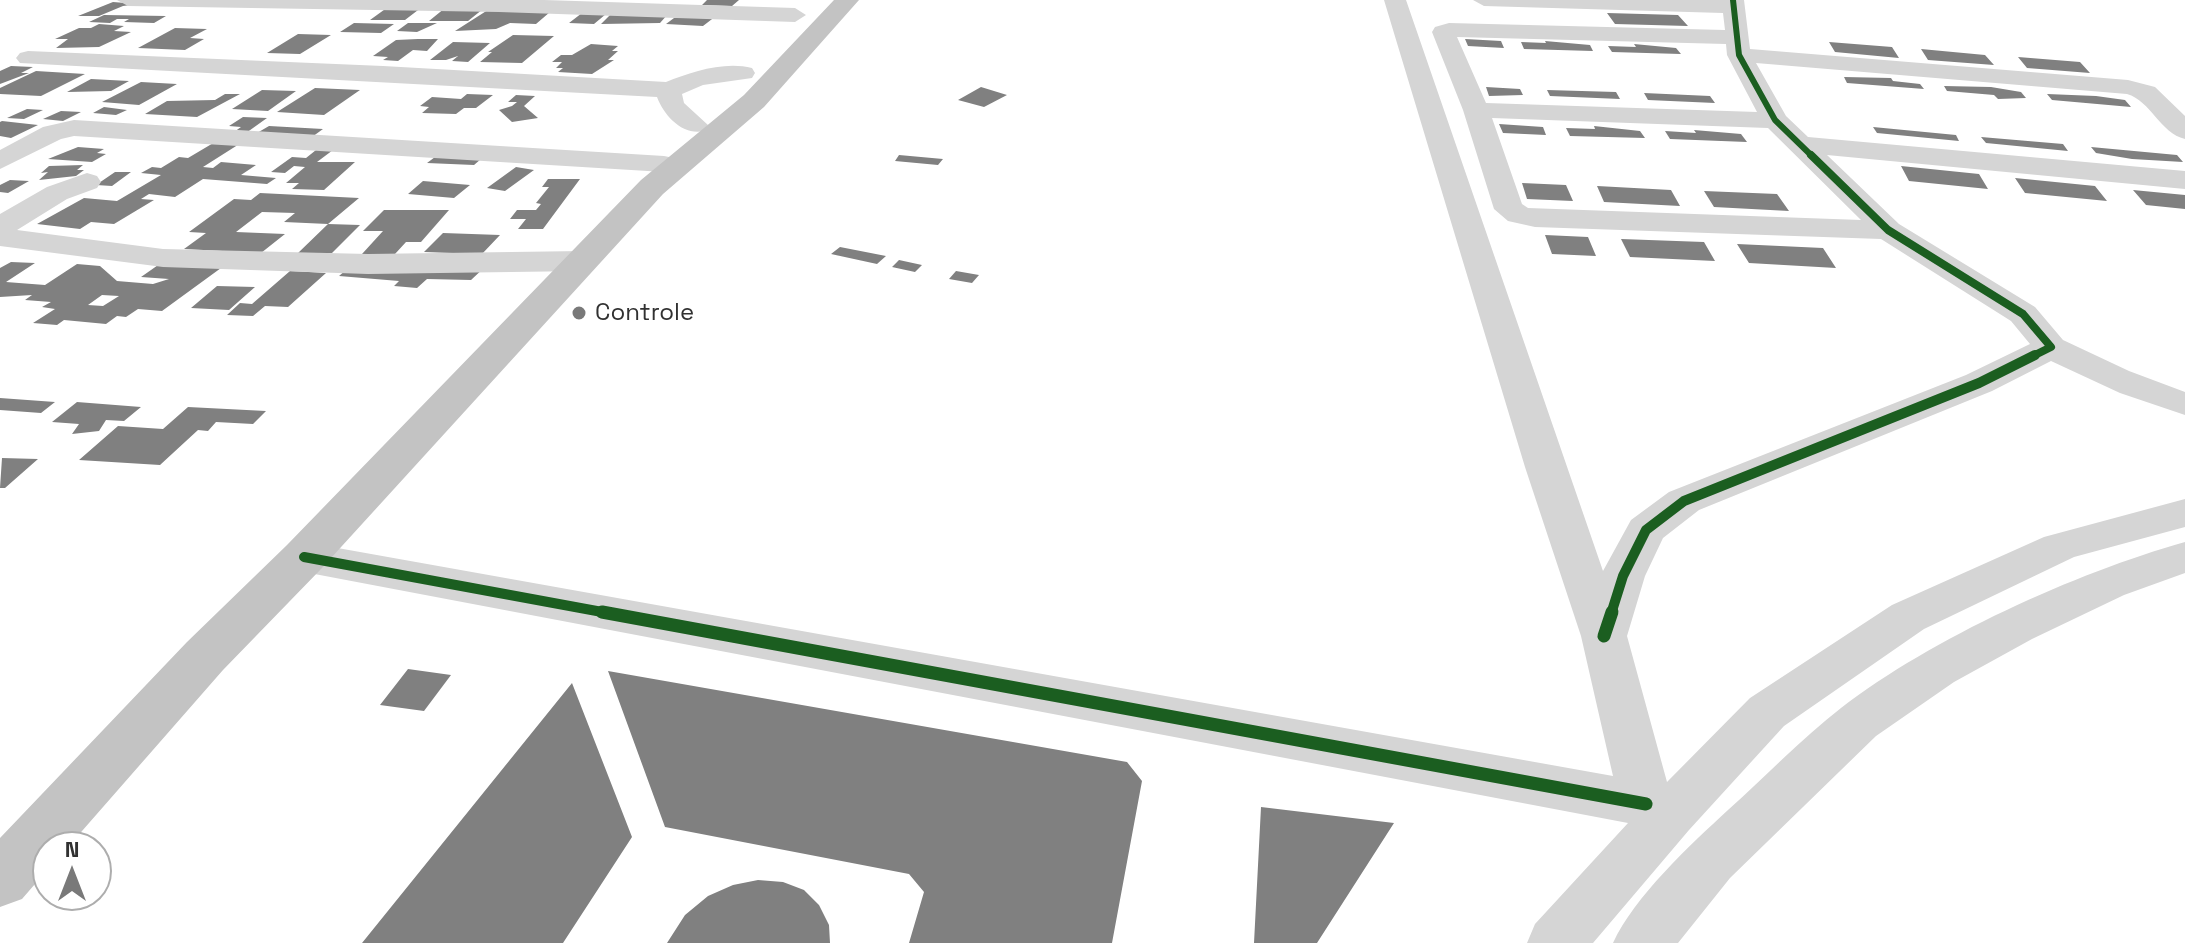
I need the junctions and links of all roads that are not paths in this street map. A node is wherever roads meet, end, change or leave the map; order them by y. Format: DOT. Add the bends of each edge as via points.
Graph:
graph roads {
  1 [pos="128,0"];
  2 [pos="847,0"];
  3 [pos="1395,0"];
  4 [pos="1484,0"];
  5 [pos="502,2"];
  6 [pos="801,7"];
  7 [pos="1735,25"];
  8 [pos="28,58"];
  9 [pos="743,73"];
  10 [pos="669,90"];
  11 [pos="1476,110"];
  12 [pos="695,125"];
  13 [pos="2185,131"];
  14 [pos="1786,132"];
  15 [pos="0,161"];
  16 [pos="658,176"];
  17 [pos="2185,180"];
  18 [pos="87,182"];
  19 [pos="0,227"];
  20 [pos="1888,230"];
  21 [pos="0,237"];
  22 [pos="583,261"];
  23 [pos="2051,347"];
  24 [pos="2185,404"];
  25 [pos="2185,513"];
  26 [pos="304,557"];
  27 [pos="2185,557"];
  28 [pos="1604,636"];
  29 [pos="1658,809"];
  30 [pos="0,880"];
  31 [pos="1556,943"];
  32 [pos="1642,943"];
  1 -- 5 [label="street"];
  2 -- 16 [label="highway" via="754,101"];
  3 -- 28 [label="street"];
  4 -- 7 [label="street"];
  5 -- 6 [label="street"];
  6 -- 9 [label="highway"];
  7 -- 11 [label="street" via="1445,31"];
  7 -- 13 [label="street" via="2128,87 2146,92"];
  7 -- 14 [label="street"];
  8 -- 10 [label="street"];
  9 -- 10 [label="street" via="698,78"];
  9 -- 12 [label="highway"];
  10 -- 12 [label="street" via="675,109"];
  11 -- 14 [label="street"];
  11 -- 20 [label="street" via="1509,209 1519,215"];
  12 -- 16 [label="highway"];
  14 -- 17 [label="street"];
  14 -- 20 [label="street"];
  15 -- 16 [label="street" via="52,133 74,128"];
  16 -- 22 [label="highway"];
  18 -- 19 [label="street" via="57,193"];
  20 -- 23 [label="street" via="2023,314"];
  21 -- 22 [label="street" via="163,258 368,264"];
  22 -- 26 [label="highway"];
  23 -- 24 [label="street" via="2096,372"];
  23 -- 28 [label="street" via="1979,383 1684,501 1646,530 1623,576"];
  25 -- 29 [label="street" via="2059,547 1908,617 1767,712"];
  26 -- 29 [label="street"];
  26 -- 30 [label="highway" via="205,656"];
  27 -- 32 [label="street" via="2108,584 2016,627 1937,669 1858,722 1710,861"];
  28 -- 29 [label="street"];
  29 -- 31 [label="street"];
}
